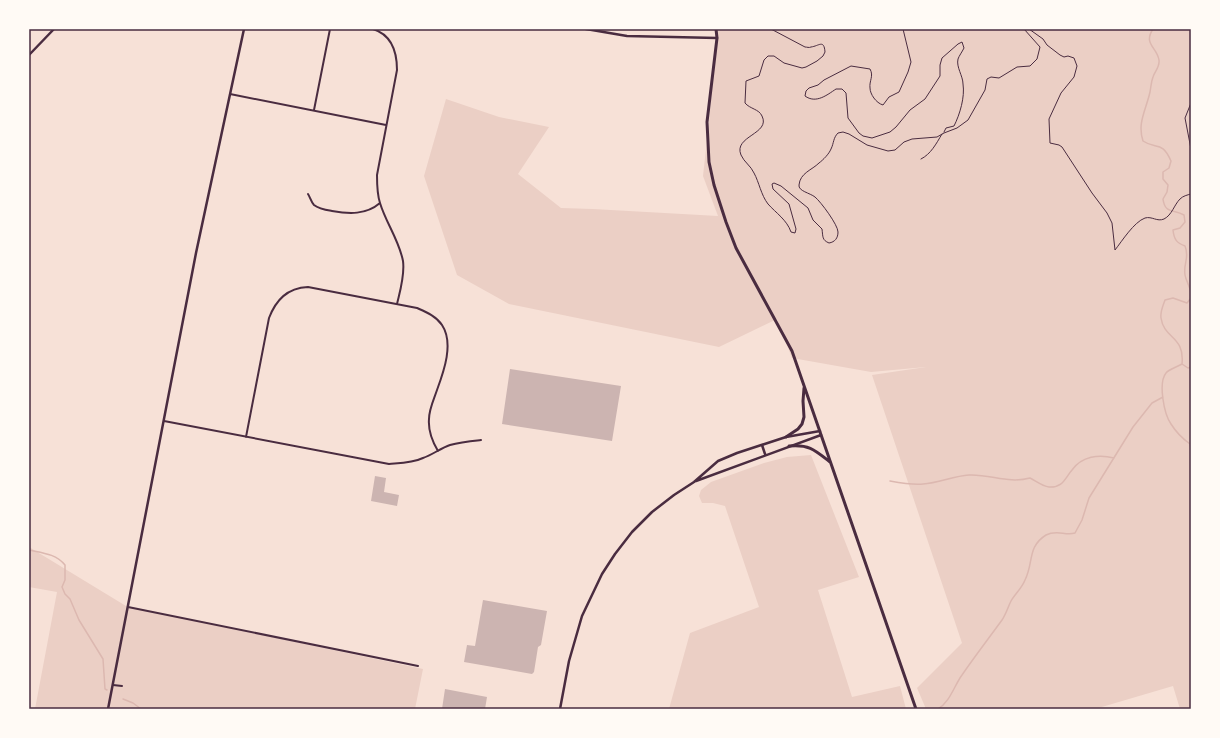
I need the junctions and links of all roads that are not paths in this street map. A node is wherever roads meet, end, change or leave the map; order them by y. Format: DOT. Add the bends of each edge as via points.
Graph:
graph roads {
  1 [pos="54,29"];
  2 [pos="244,29"];
  3 [pos="330,29"];
  4 [pos="373,29"];
  5 [pos="586,29"];
  6 [pos="716,29"];
  7 [pos="717,38"];
  8 [pos="29,55"];
  9 [pos="230,94"];
  10 [pos="314,111"];
  11 [pos="386,125"];
  12 [pos="308,194"];
  13 [pos="380,203"];
  14 [pos="397,304"];
  15 [pos="804,386"];
  16 [pos="164,421"];
  17 [pos="820,433"];
  18 [pos="246,436"];
  19 [pos="786,437"];
  20 [pos="481,440"];
  21 [pos="762,445"];
  22 [pos="789,446"];
  23 [pos="438,451"];
  24 [pos="765,454"];
  25 [pos="830,462"];
  26 [pos="694,482"];
  27 [pos="128,607"];
  28 [pos="418,666"];
  29 [pos="113,685"];
  30 [pos="122,686"];
  31 [pos="108,709"];
  32 [pos="560,709"];
  33 [pos="916,709"];
  1 -- 8 [label="street"];
  2 -- 9 [label="street"];
  3 -- 10 [label="street"];
  4 -- 11 [label="street" via="391,42 397,58"];
  5 -- 7 [label="street" via="627,36"];
  6 -- 7 [label="main road"];
  7 -- 15 [label="main road" via="707,122 709,162 714,185 736,248 792,351"];
  9 -- 10 [label="street"];
  9 -- 16 [label="street"];
  10 -- 11 [label="street"];
  11 -- 13 [label="street" via="377,175"];
  12 -- 13 [label="street" via="314,205 345,213 360,213"];
  13 -- 14 [label="street" via="403,259"];
  14 -- 18 [label="street" via="308,287 295,289 281,297 268,318"];
  14 -- 23 [label="street" via="429,313 442,325 446,334 446,358 428,419 430,436"];
  15 -- 17 [label="main road"];
  15 -- 19 [label="main road" via="804,417 798,429"];
  16 -- 18 [label="street"];
  16 -- 27 [label="street"];
  17 -- 19 [label="street"];
  17 -- 22 [label="street"];
  17 -- 25 [label="main road"];
  18 -- 23 [label="street" via="389,464 402,464"];
  19 -- 21 [label="street"];
  20 -- 23 [label="street" via="458,443"];
  21 -- 24 [label="street"];
  21 -- 26 [label="street" via="718,461"];
  22 -- 24 [label="street"];
  22 -- 25 [label="main road" via="801,444 812,448"];
  24 -- 26 [label="street"];
  25 -- 33 [label="main road"];
  26 -- 32 [label="street" via="674,495 632,532 602,574 583,612 574,638"];
  27 -- 28 [label="street"];
  27 -- 29 [label="street"];
  29 -- 30 [label="street"];
  29 -- 31 [label="street"];
}
